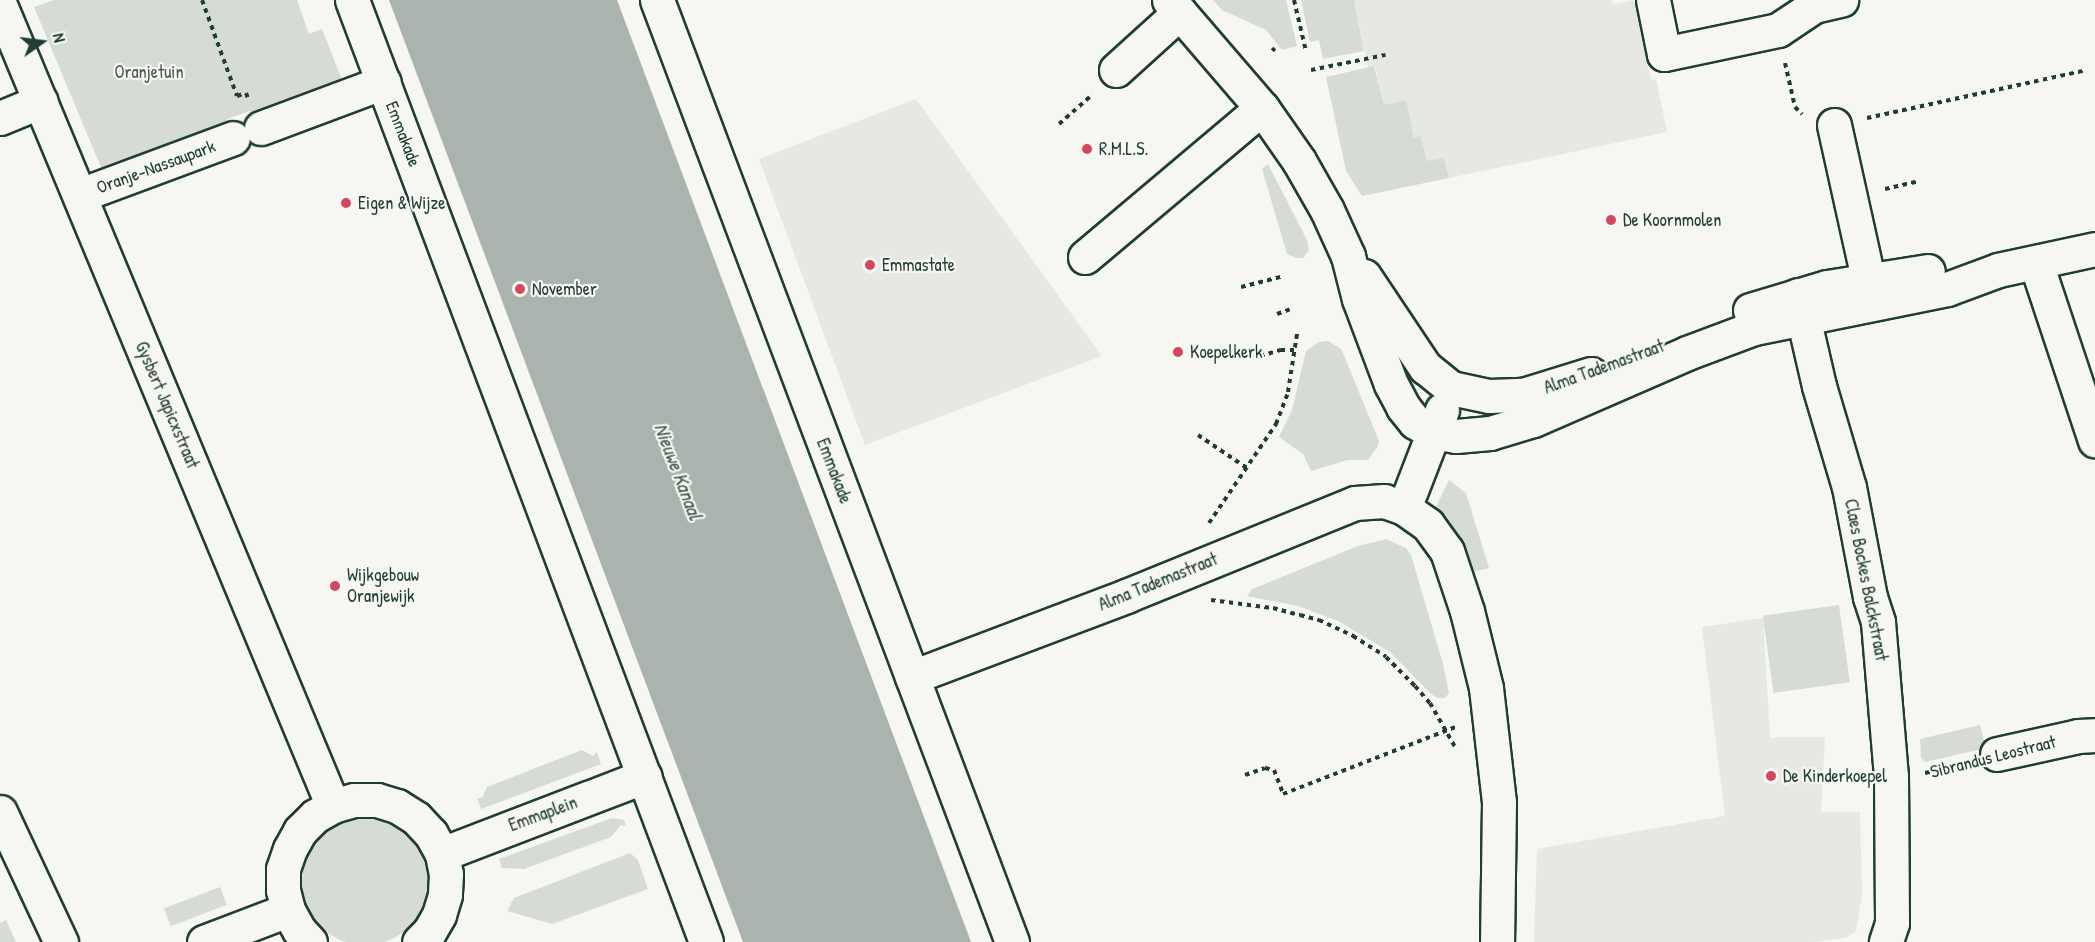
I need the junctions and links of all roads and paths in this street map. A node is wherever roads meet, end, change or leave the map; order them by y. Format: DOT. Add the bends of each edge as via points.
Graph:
graph roads {
  1 [pos="202,0"];
  2 [pos="352,0"];
  3 [pos="657,0"];
  4 [pos="1294,0"];
  5 [pos="1653,0"];
  6 [pos="1841,0"];
  7 [pos="0,5"];
  8 [pos="1175,6"];
  9 [pos="1778,30"];
  10 [pos="1306,51"];
  11 [pos="1385,55"];
  12 [pos="1311,70"];
  13 [pos="2084,71"];
  14 [pos="1107,80"];
  15 [pos="384,82"];
  16 [pos="41,101"];
  17 [pos="1262,108"];
  18 [pos="1900,111"];
  19 [pos="0,118"];
  20 [pos="1822,123"];
  21 [pos="248,124"];
  22 [pos="1059,124"];
  23 [pos="80,195"];
  24 [pos="2095,249"];
  25 [pos="1348,256"];
  26 [pos="1085,257"];
  27 [pos="2036,263"];
  28 [pos="1284,276"];
  29 [pos="1241,287"];
  30 [pos="1870,291"];
  31 [pos="1801,306"];
  32 [pos="1291,309"];
  33 [pos="1277,314"];
  34 [pos="1297,334"];
  35 [pos="1296,350"];
  36 [pos="1260,356"];
  37 [pos="1451,388"];
  38 [pos="1433,432"];
  39 [pos="1198,435"];
  40 [pos="2095,441"];
  41 [pos="1247,468"];
  42 [pos="1407,500"];
  43 [pos="1208,523"];
  44 [pos="1207,600"];
  45 [pos="912,677"];
  46 [pos="1460,725"];
  47 [pos="1447,731"];
  48 [pos="2095,735"];
  49 [pos="1457,750"];
  50 [pos="1997,754"];
  51 [pos="1245,775"];
  52 [pos="645,776"];
  53 [pos="1891,776"];
  54 [pos="333,806"];
  55 [pos="0,812"];
  56 [pos="442,854"];
  57 [pos="288,910"];
  58 [pos="60,942"];
  59 [pos="204,942"];
  60 [pos="310,942"];
  61 [pos="419,942"];
  62 [pos="706,942"];
  63 [pos="1012,942"];
  64 [pos="1497,942"];
  65 [pos="1886,942"];
  1 -- 21 [label="path" via="237,96 246,93"];
  2 -- 15 [label="street, Emmakade"];
  3 -- 45 [label="street, Emmakade"];
  4 -- 10 [label="path"];
  5 -- 9 [label="street" via="1664,54"];
  6 -- 9 [label="street" via="1814,6"];
  7 -- 16 [label="street, Gysbert Japicxstraat"];
  8 -- 14 [label="street"];
  8 -- 17 [label="street"];
  9 -- 20 [label="path" via="1795,107"];
  11 -- 12 [label="path"];
  13 -- 18 [label="path"];
  14 -- 22 [label="path"];
  15 -- 21 [label="street, Oranje-Nassaupark"];
  15 -- 52 [label="street, Emmakade"];
  16 -- 19 [label="street"];
  16 -- 23 [label="street, Gysbert Japicxstraat"];
  17 -- 25 [label="street" via="1299,160"];
  17 -- 26 [label="street"];
  20 -- 30 [label="street"];
  21 -- 23 [label="street, Oranje-Nassaupark"];
  23 -- 54 [label="street, Gysbert Japicxstraat"];
  24 -- 27 [label="street"];
  25 -- 37 [label="street" via="1425,367"];
  25 -- 38 [label="street" via="1359,299 1391,384 1415,422"];
  27 -- 30 [label="street" via="1998,270 1944,269"];
  27 -- 40 [label="street"];
  28 -- 29 [label="path"];
  30 -- 31 [label="street"];
  31 -- 37 [label="street, Alma Tademastraat" via="1746,311 1583,377 1523,395 1489,396"];
  31 -- 38 [label="street, Alma Tademastraat" via="1533,420 1471,436"];
  31 -- 53 [label="street, Claes Bockes Balckstraat" via="1819,386 1849,487 1878,622"];
  32 -- 33 [label="path"];
  34 -- 35 [label="path"];
  35 -- 36 [label="path"];
  35 -- 41 [label="path" via="1284,407"];
  37 -- 38 [label="street"];
  38 -- 42 [label="street"];
  39 -- 41 [label="path"];
  41 -- 43 [label="path"];
  42 -- 45 [label="street, Alma Tademastraat" via="1355,503"];
  42 -- 64 [label="street" via="1447,551 1486,688 1499,802"];
  44 -- 47 [label="path" via="1273,608 1319,620 1353,636 1386,657 1415,686"];
  45 -- 63 [label="street, Emmakade"];
  46 -- 47 [label="path"];
  47 -- 49 [label="path"];
  47 -- 51 [label="path" via="1283,794 1274,770 1265,768"];
  48 -- 50 [label="street, Sibrandus Leostraat"];
  50 -- 53 [label="path, Sibrandus Leostraat" via="1923,774"];
  52 -- 56 [label="street, Emmaplein"];
  52 -- 62 [label="street, Emmakade"];
  53 -- 65 [label="street, Claes Bockes Balckstraat" via="1892,923"];
  54 -- 56 [label="street" via="354,800 377,800 397,806 431,834"];
  54 -- 57 [label="street" via="307,824 290,849 283,890"];
  55 -- 58 [label="street"];
  56 -- 61 [label="street" via="445,895 439,915"];
  57 -- 59 [label="street"];
  57 -- 60 [label="street" via="298,930"];
}
